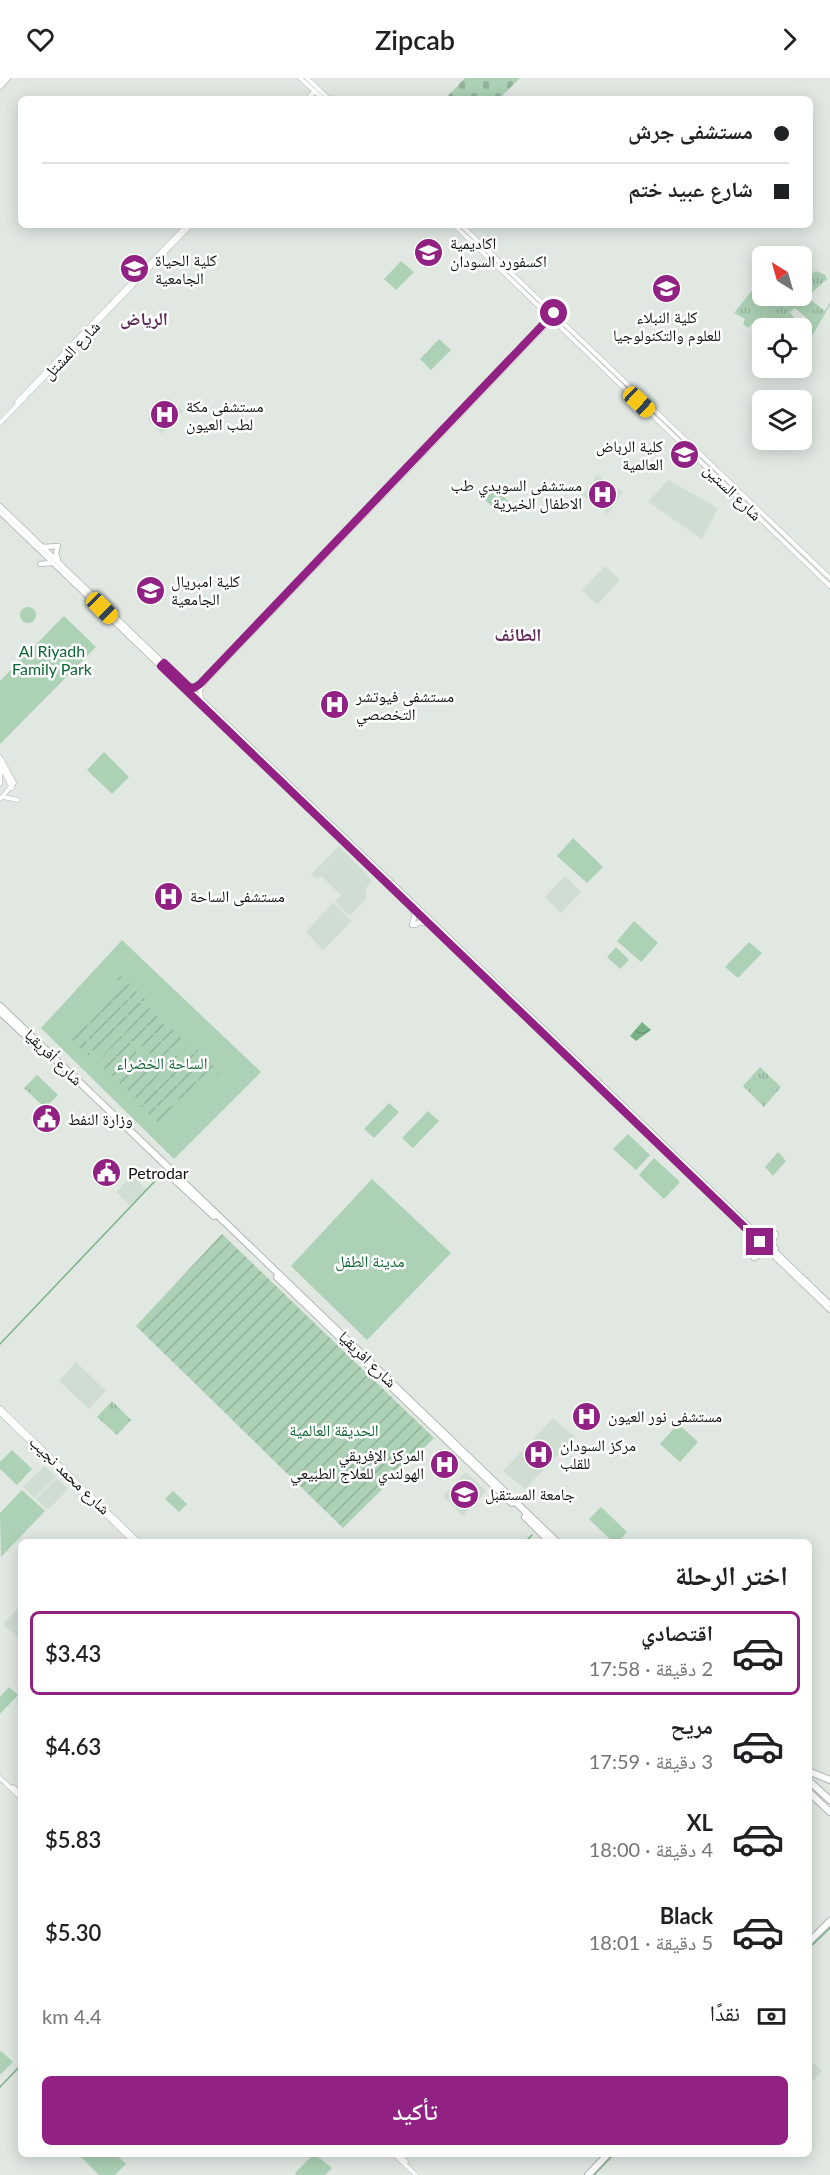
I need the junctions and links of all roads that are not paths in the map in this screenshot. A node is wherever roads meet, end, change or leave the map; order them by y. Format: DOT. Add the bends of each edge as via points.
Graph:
graph roads {
  1 [pos="3,78"];
  2 [pos="8,78"];
  3 [pos="300,78"];
  4 [pos="307,78"];
  5 [pos="0,81"];
  6 [pos="0,87"];
  7 [pos="317,91"];
  8 [pos="311,96"];
  9 [pos="314,96"];
  10 [pos="320,96"];
  11 [pos="324,96"];
  12 [pos="186,228"];
  13 [pos="458,228"];
  14 [pos="464,228"];
  15 [pos="484,250"];
  16 [pos="553,316"];
  17 [pos="0,421"];
  18 [pos="395,482"];
  19 [pos="0,506"];
  20 [pos="0,512"];
  21 [pos="43,547"];
  22 [pos="57,563"];
  23 [pos="40,564"];
  24 [pos="830,578"];
  25 [pos="830,586"];
  26 [pos="162,664"];
  27 [pos="189,687"];
  28 [pos="201,698"];
  29 [pos="0,757"];
  30 [pos="0,764"];
  31 [pos="0,784"];
  32 [pos="13,785"];
  33 [pos="1,798"];
  34 [pos="18,800"];
  35 [pos="412,906"];
  36 [pos="428,911"];
  37 [pos="431,922"];
  38 [pos="0,1006"];
  39 [pos="0,1012"];
  40 [pos="58,1056"];
  41 [pos="61,1064"];
  42 [pos="107,1110"];
  43 [pos="168,1170"];
  44 [pos="757,1237"];
  45 [pos="766,1246"];
  46 [pos="773,1255"];
  47 [pos="781,1256"];
  48 [pos="830,1304"];
  49 [pos="315,1307"];
  50 [pos="830,1310"];
  51 [pos="332,1319"];
  52 [pos="364,1362"];
  53 [pos="367,1370"];
  54 [pos="387,1372"];
  55 [pos="391,1381"];
  56 [pos="0,1408"];
  57 [pos="0,1413"];
  58 [pos="423,1416"];
  59 [pos="44,1453"];
  60 [pos="52,1461"];
  61 [pos="478,1466"];
  62 [pos="490,1472"];
  63 [pos="131,1539"];
  64 [pos="136,1539"];
  65 [pos="547,1539"];
  66 [pos="554,1539"];
  67 [pos="812,1773"];
  68 [pos="0,1776"];
  69 [pos="830,1779"];
  70 [pos="812,1785"];
  71 [pos="18,1793"];
  72 [pos="812,1795"];
  73 [pos="829,1801"];
  74 [pos="830,1812"];
  75 [pos="830,1921"];
  76 [pos="812,1939"];
  77 [pos="399,2157"];
  78 [pos="605,2157"];
  79 [pos="417,2175"];
  80 [pos="588,2175"];
  1 -- 5 [label="main road"];
  2 -- 6 [label="main road"];
  3 -- 7 [label="main road"];
  4 -- 7 [label="main road"];
  7 -- 8 [label="main road"];
  7 -- 9 [label="main road"];
  7 -- 10 [label="main road"];
  7 -- 11 [label="main road"];
  12 -- 17 [label="main road, شارع المشتل"];
  13 -- 15 [label="main road, شارع الستين"];
  14 -- 15 [label="main road, شارع الستين"];
  15 -- 16 [label="main road, شارع الستين"];
  15 -- 16 [label="main road, شارع الستين" via="517,288"];
  16 -- 18 [label="main road"];
  16 -- 24 [label="main road, شارع الستين"];
  16 -- 25 [label="main road, شارع الستين" via="597,364"];
  18 -- 27 [label="main road" via="202,682"];
  18 -- 28 [label="main road" via="206,681 200,690"];
  19 -- 21 [label="main road"];
  20 -- 22 [label="main road"];
  21 -- 22 [label="main road"];
  21 -- 22 [label="main road" via="58,546"];
  22 -- 23 [label="main road"];
  22 -- 26 [label="main road"];
  26 -- 27 [label="main road"];
  26 -- 35 [label="main road"];
  27 -- 28 [label="main road"];
  28 -- 37 [label="main road"];
  29 -- 32 [label="main road"];
  30 -- 31 [label="main road"];
  30 -- 32 [label="main road"];
  32 -- 33 [label="main road"];
  33 -- 34 [label="main road"];
  35 -- 37 [label="main road"];
  35 -- 37 [label="main road" via="413,925"];
  36 -- 37 [label="main road"];
  37 -- 44 [label="main road"];
  38 -- 41 [label="highway, شارع أفريقيا"];
  39 -- 42 [label="highway, شارع أفريقيا"];
  40 -- 41 [label="highway"];
  41 -- 42 [label="highway, شارع أفريقيا"];
  42 -- 43 [label="highway"];
  44 -- 45 [label="main road"];
  44 -- 46 [label="main road" via="754,1258 764,1253"];
  44 -- 47 [label="main road" via="776,1234 772,1243"];
  45 -- 46 [label="main road"];
  45 -- 47 [label="main road"];
  46 -- 50 [label="main road"];
  47 -- 48 [label="main road"];
  49 -- 51 [label="highway"];
  49 -- 52 [label="highway, شارع افريقيا" via="176,1178"];
  49 -- 55 [label="highway, شارع افريقيا"];
  52 -- 53 [label="highway"];
  52 -- 58 [label="highway, شارع افريقيا"];
  54 -- 55 [label="highway"];
  55 -- 58 [label="highway, شارع افريقيا"];
  56 -- 59 [label="main road, شارع محمد نجيب"];
  57 -- 59 [label="main road, شارع محمد نجيب"];
  58 -- 61 [label="highway, شارع افريقيا"];
  58 -- 65 [label="highway, شارع افريقيا" via="460,1457"];
  59 -- 60 [label="main road, شارع محمد نجيب"];
  60 -- 63 [label="main road, شارع محمد نجيب"];
  60 -- 64 [label="main road, شارع محمد نجيب"];
  61 -- 62 [label="highway"];
  61 -- 66 [label="highway, شارع افريقيا"];
  67 -- 69 [label="highway"];
  68 -- 71 [label="main road"];
  70 -- 73 [label="highway"];
  72 -- 74 [label="highway"];
  75 -- 76 [label="highway"];
  77 -- 79 [label="main road"];
  78 -- 80 [label="highway"];
}
